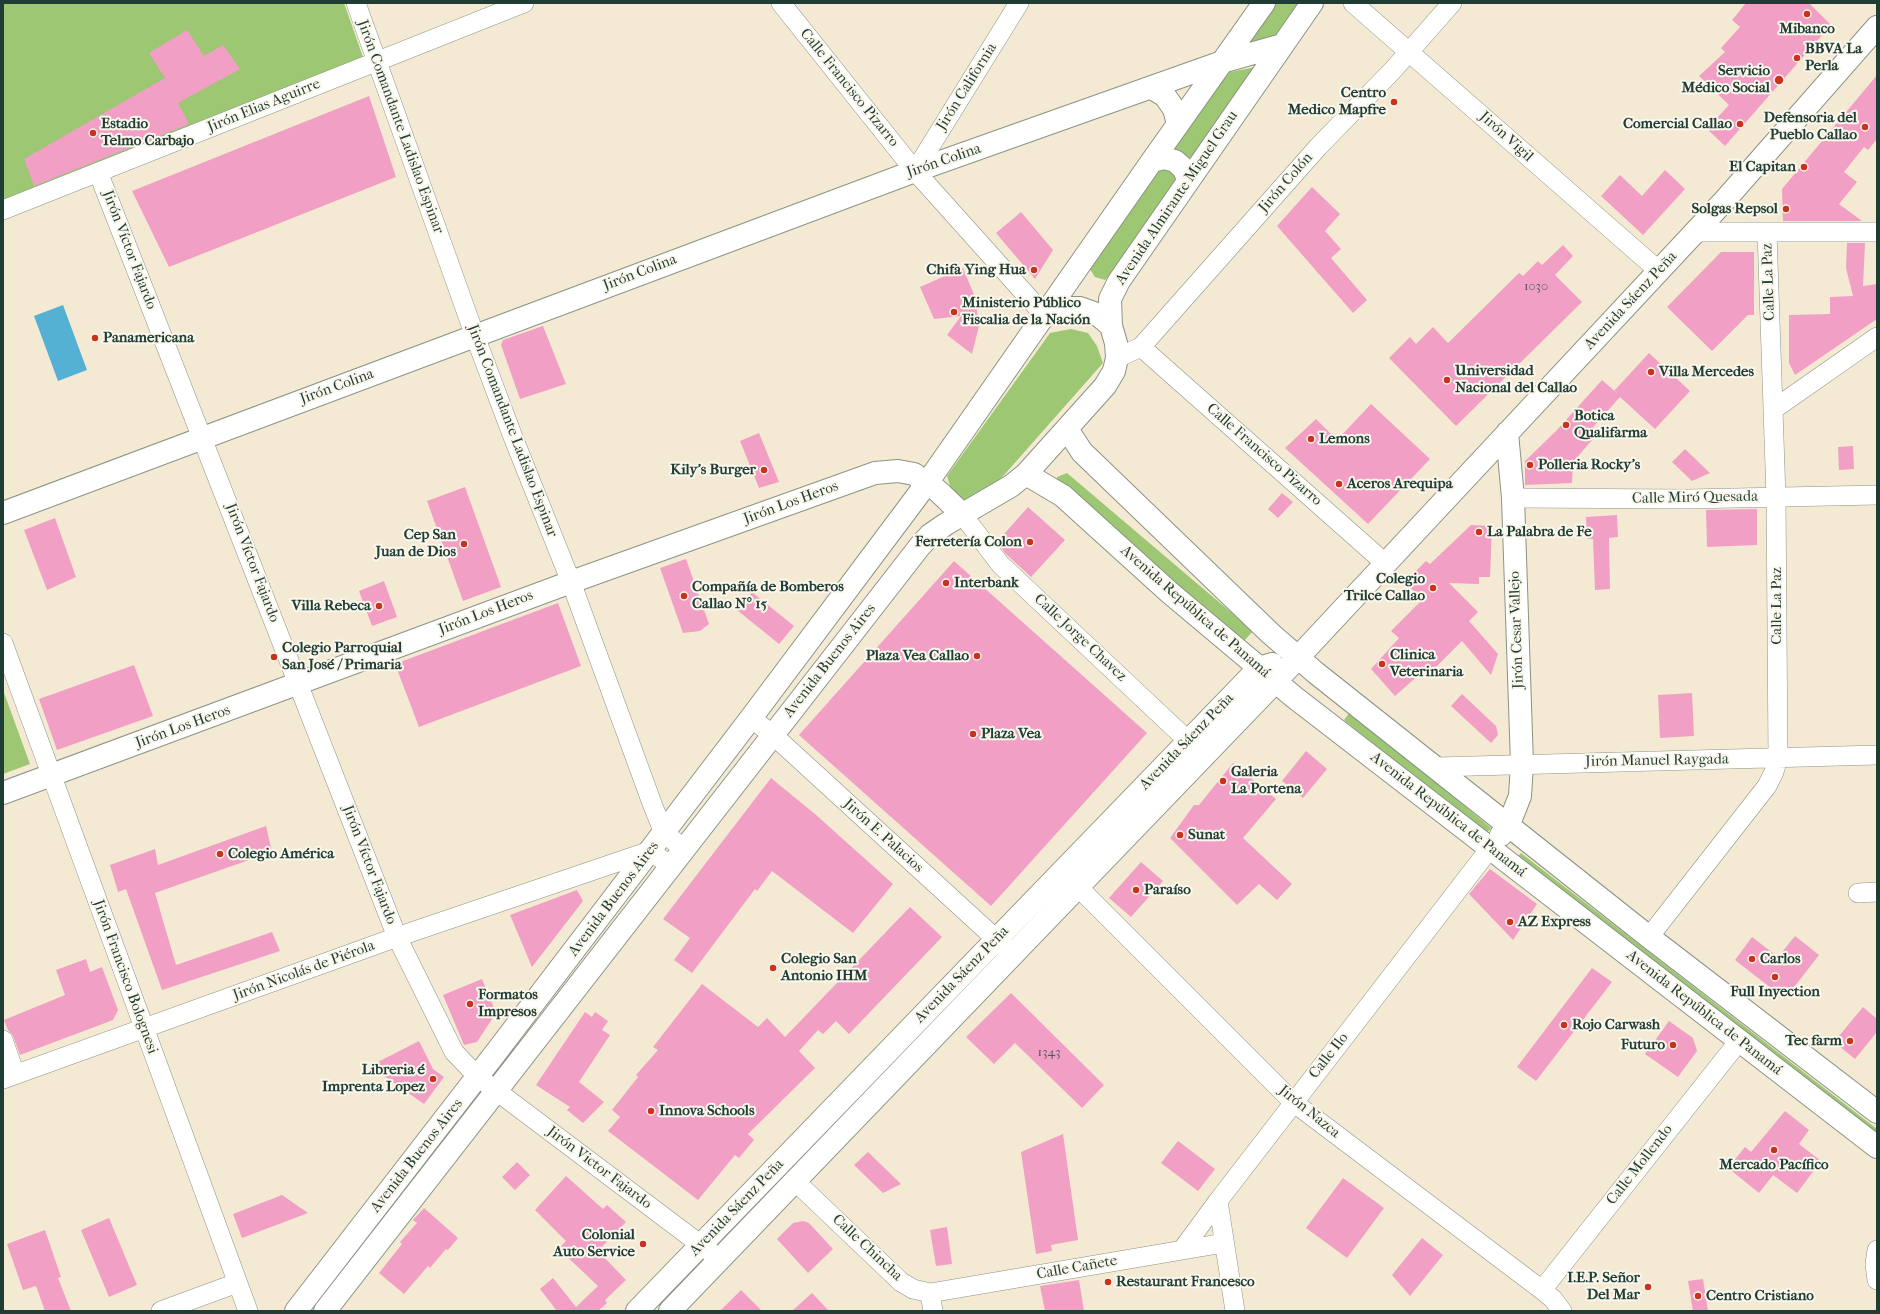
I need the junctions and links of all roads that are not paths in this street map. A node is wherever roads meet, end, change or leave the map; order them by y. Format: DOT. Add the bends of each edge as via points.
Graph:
graph roads {
  1 [pos="356,3"];
  2 [pos="524,3"];
  3 [pos="781,3"];
  4 [pos="1018,3"];
  5 [pos="1264,3"];
  6 [pos="1312,3"];
  7 [pos="1353,3"];
  8 [pos="1452,3"];
  9 [pos="1877,27"];
  10 [pos="1282,45"];
  11 [pos="1409,51"];
  12 [pos="376,61"];
  13 [pos="1222,62"];
  14 [pos="1152,88"];
  15 [pos="1178,124"];
  16 [pos="1152,161"];
  17 [pos="915,170"];
  18 [pos="98,172"];
  19 [pos="1188,180"];
  20 [pos="3,210"];
  21 [pos="1694,232"];
  22 [pos="1767,232"];
  23 [pos="1877,232"];
  24 [pos="1659,271"];
  25 [pos="1045,316"];
  26 [pos="1111,326"];
  27 [pos="475,336"];
  28 [pos="1877,337"];
  29 [pos="1141,347"];
  30 [pos="1117,358"];
  31 [pos="1774,409"];
  32 [pos="1067,429"];
  33 [pos="1507,433"];
  34 [pos="202,438"];
  35 [pos="1026,474"];
  36 [pos="927,483"];
  37 [pos="1877,495"];
  38 [pos="1776,497"];
  39 [pos="1513,498"];
  40 [pos="3,513"];
  41 [pos="962,514"];
  42 [pos="1386,564"];
  43 [pos="571,582"];
  44 [pos="3,643"];
  45 [pos="1298,658"];
  46 [pos="1259,668"];
  47 [pos="1276,682"];
  48 [pos="299,684"];
  49 [pos="752,718"];
  50 [pos="772,735"];
  51 [pos="1189,741"];
  52 [pos="1877,755"];
  53 [pos="1204,756"];
  54 [pos="1778,758"];
  55 [pos="1522,764"];
  56 [pos="1437,767"];
  57 [pos="53,775"];
  58 [pos="3,794"];
  59 [pos="1509,824"];
  60 [pos="664,833"];
  61 [pos="1491,847"];
  62 [pos="684,849"];
  63 [pos="650,851"];
  64 [pos="671,866"];
  65 [pos="1078,887"];
  66 [pos="1877,892"];
  67 [pos="1858,893"];
  68 [pos="397,937"];
  69 [pos="1650,937"];
  70 [pos="997,939"];
  71 [pos="1013,955"];
  72 [pos="144,1029"];
  73 [pos="3,1040"];
  74 [pos="1739,1041"];
  75 [pos="9,1076"];
  76 [pos="478,1077"];
  77 [pos="496,1090"];
  78 [pos="1293,1102"];
  79 [pos="1877,1112"];
  80 [pos="1877,1147"];
  81 [pos="796,1181"];
  82 [pos="1218,1200"];
  83 [pos="1224,1243"];
  84 [pos="701,1245"];
  85 [pos="1182,1250"];
  86 [pos="1877,1250"];
  87 [pos="720,1259"];
  88 [pos="1877,1280"];
  89 [pos="237,1283"];
  90 [pos="1542,1290"];
  91 [pos="931,1302"];
  92 [pos="161,1311"];
  93 [pos="248,1311"];
  94 [pos="296,1311"];
  95 [pos="325,1311"];
  96 [pos="637,1311"];
  97 [pos="670,1311"];
  98 [pos="1235,1311"];
  99 [pos="1562,1311"];
  1 -- 12 [label="street, Jirón Comandante Ladislao Espinar"];
  2 -- 12 [label="street, Jirón Elias Aguirre"];
  3 -- 17 [label="street, Calle Francisco Pizarro"];
  4 -- 17 [label="street, Jirón California"];
  5 -- 13 [label="main road"];
  6 -- 10 [label="main road, Avenida Almirante Miguel Grau"];
  7 -- 11 [label="street, Jirón Vigil"];
  8 -- 11 [label="street, Jirón Colón"];
  9 -- 21 [label="main road, Avenida Sáenz Peña"];
  10 -- 13 [label="main road, Jirón Colina"];
  10 -- 19 [label="main road, Avenida Almirante Miguel Grau"];
  11 -- 24 [label="street, Jirón Vigil"];
  11 -- 29 [label="street, Jirón Colón" via="1318,147"];
  12 -- 18 [label="street, Jirón Elias Aguirre"];
  12 -- 27 [label="street, Jirón Comandante Ladislao Espinar"];
  13 -- 14 [label="main road, Jirón Colina"];
  13 -- 15 [label="main road"];
  14 -- 15 [label="main road" via="1165,96 1174,109"];
  14 -- 17 [label="main road, Jirón Colina"];
  15 -- 16 [label="main road"];
  16 -- 19 [label="main road" via="1164,158 1175,161 1184,169"];
  16 -- 25 [label="main road"];
  17 -- 25 [label="street, Calle Francisco Pizarro"];
  17 -- 27 [label="main road, Jirón Colina"];
  18 -- 20 [label="street, Jirón Elias Aguirre"];
  18 -- 34 [label="street, Jirón Víctor Fajardo"];
  19 -- 26 [label="main road, Avenida Almirante Miguel Grau" via="1119,281 1110,299"];
  21 -- 22 [label="street"];
  21 -- 24 [label="main road, Avenida Sáenz Peña"];
  22 -- 23 [label="street"];
  22 -- 31 [label="street, Calle La Paz"];
  24 -- 33 [label="main road, Avenida Sáenz Peña"];
  25 -- 26 [label="main road" via="1062,308 1080,308 1097,314"];
  25 -- 36 [label="main road"];
  26 -- 30 [label="main road, Avenida Almirante Miguel Grau"];
  27 -- 34 [label="main road, Jirón Colina"];
  27 -- 43 [label="street, Jirón Comandante Ladislao Espinar"];
  28 -- 31 [label="street"];
  29 -- 30 [label="street, Jirón Colón"];
  29 -- 42 [label="street, Calle Francisco Pizarro"];
  30 -- 32 [label="main road, Avenida Almirante Miguel Grau" via="1114,371 1105,386"];
  31 -- 38 [label="street, Calle La Paz"];
  32 -- 35 [label="main road, Avenida Almirante Miguel Grau"];
  32 -- 45 [label="main road, Avenida República de Panamá" via="1082,452"];
  33 -- 39 [label="main road, Jirón Cesar Vallejo"];
  33 -- 42 [label="main road, Avenida Sáenz Peña"];
  34 -- 40 [label="main road, Jirón Colina"];
  34 -- 48 [label="street, Jirón Víctor Fajardo"];
  35 -- 41 [label="main road, Avenida Almirante Miguel Grau" via="1012,486"];
  35 -- 46 [label="main road, Avenida República de Panamá" via="1068,501 1169,592"];
  36 -- 41 [label="main road, Jirón Los Heros"];
  36 -- 43 [label="main road, Jirón Los Heros" via="914,474 898,471 875,473"];
  36 -- 49 [label="main road, Avenida Buenos Aires"];
  37 -- 38 [label="street, Calle Miró Quesada"];
  38 -- 39 [label="street, Calle Miró Quesada"];
  38 -- 54 [label="street, Calle La Paz"];
  39 -- 55 [label="main road, Jirón Cesar Vallejo"];
  41 -- 50 [label="main road, Avenida Buenos Aires" via="936,531 920,546"];
  41 -- 51 [label="street, Calle Jorge Chavez" via="1000,564"];
  42 -- 45 [label="main road, Avenida Sáenz Peña"];
  43 -- 48 [label="main road, Jirón Los Heros"];
  43 -- 60 [label="street, Jirón Comandante Ladislao Espinar"];
  44 -- 57 [label="street, Jirón Francisco Bolognesi"];
  45 -- 46 [label="main road"];
  45 -- 47 [label="main road, Avenida Sáenz Peña"];
  45 -- 56 [label="main road, Avenida República de Panamá"];
  46 -- 47 [label="main road, Avenida República de Panamá"];
  46 -- 51 [label="main road, Avenida Sáenz Peña"];
  47 -- 53 [label="main road, Avenida Sáenz Peña"];
  47 -- 61 [label="main road, Avenida República de Panamá"];
  48 -- 57 [label="main road, Jirón Los Heros"];
  48 -- 68 [label="street, Jirón Víctor Fajardo"];
  49 -- 50 [label="street, Jirón E. Palacios"];
  49 -- 60 [label="main road, Avenida Buenos Aires"];
  50 -- 62 [label="main road, Avenida Buenos Aires"];
  50 -- 70 [label="street, Jirón E. Palacios"];
  51 -- 53 [label="street, Calle Jorge Chavez"];
  51 -- 70 [label="main road, Avenida Sáenz Peña"];
  52 -- 54 [label="street, Jirón Manuel Raygada"];
  53 -- 65 [label="main road, Avenida Sáenz Peña"];
  54 -- 55 [label="street, Jirón Manuel Raygada"];
  54 -- 69 [label="street, Calle La Paz" via="1767,786"];
  55 -- 56 [label="street, Jirón Manuel Raygada"];
  55 -- 59 [label="main road, Jirón Cesar Vallejo" via="1520,796"];
  56 -- 59 [label="main road, Avenida República de Panamá"];
  57 -- 58 [label="main road, Jirón Los Heros"];
  57 -- 72 [label="street, Jirón Francisco Bolognesi"];
  59 -- 61 [label="main road, Calle Ilo"];
  59 -- 69 [label="main road, Avenida República de Panamá"];
  60 -- 62 [label="street"];
  60 -- 63 [label="main road, Avenida Buenos Aires"];
  61 -- 74 [label="main road, Avenida República de Panamá"];
  61 -- 78 [label="street, Calle Ilo"];
  62 -- 64 [label="main road, Avenida Buenos Aires"];
  63 -- 64 [label="street"];
  63 -- 68 [label="street, Jirón Nicolás de Piérola"];
  63 -- 76 [label="main road, Avenida Buenos Aires"];
  64 -- 77 [label="main road, Avenida Buenos Aires"];
  65 -- 71 [label="main road, Avenida Sáenz Peña"];
  65 -- 78 [label="street, Jirón Nazca"];
  66 -- 67 [label="street"];
  68 -- 72 [label="street, Jirón Nicolás de Piérola"];
  68 -- 76 [label="street, Jirón Víctor Fajardo" via="454,1052"];
  69 -- 79 [label="main road, Avenida República de Panamá"];
  70 -- 71 [label="street, Jirón E. Palacios"];
  70 -- 84 [label="main road, Avenida Sáenz Peña"];
  71 -- 81 [label="main road, Avenida Sáenz Peña"];
  72 -- 75 [label="street, Jirón Nicolás de Piérola"];
  72 -- 89 [label="street, Jirón Francisco Bolognesi"];
  73 -- 75 [label="street"];
  74 -- 80 [label="main road, Avenida República de Panamá"];
  74 -- 90 [label="street, Calle Mollendo"];
  76 -- 77 [label="street, Jirón Victor Fajardo"];
  76 -- 94 [label="main road, Avenida Buenos Aires"];
  77 -- 84 [label="street, Jirón Victor Fajardo"];
  77 -- 95 [label="main road, Avenida Buenos Aires"];
  78 -- 82 [label="street, Calle Ilo"];
  78 -- 90 [label="street, Jirón Nazca"];
  81 -- 87 [label="main road, Avenida Sáenz Peña"];
  81 -- 91 [label="street, Calle Chincha" via="901,1282"];
  82 -- 83 [label="street"];
  82 -- 85 [label="street, Calle Ilo"];
  83 -- 85 [label="street, Calle Cañete"];
  83 -- 98 [label="street"];
  84 -- 87 [label="street, Jirón Victor Fajardo"];
  84 -- 96 [label="main road, Avenida Sáenz Peña"];
  85 -- 91 [label="street, Calle Cañete"];
  86 -- 88 [label="street"];
  87 -- 97 [label="main road, Avenida Sáenz Peña"];
  89 -- 92 [label="street"];
  89 -- 93 [label="street, Jirón Francisco Bolognesi"];
  90 -- 99 [label="street, Jirón Nazca"];
}
